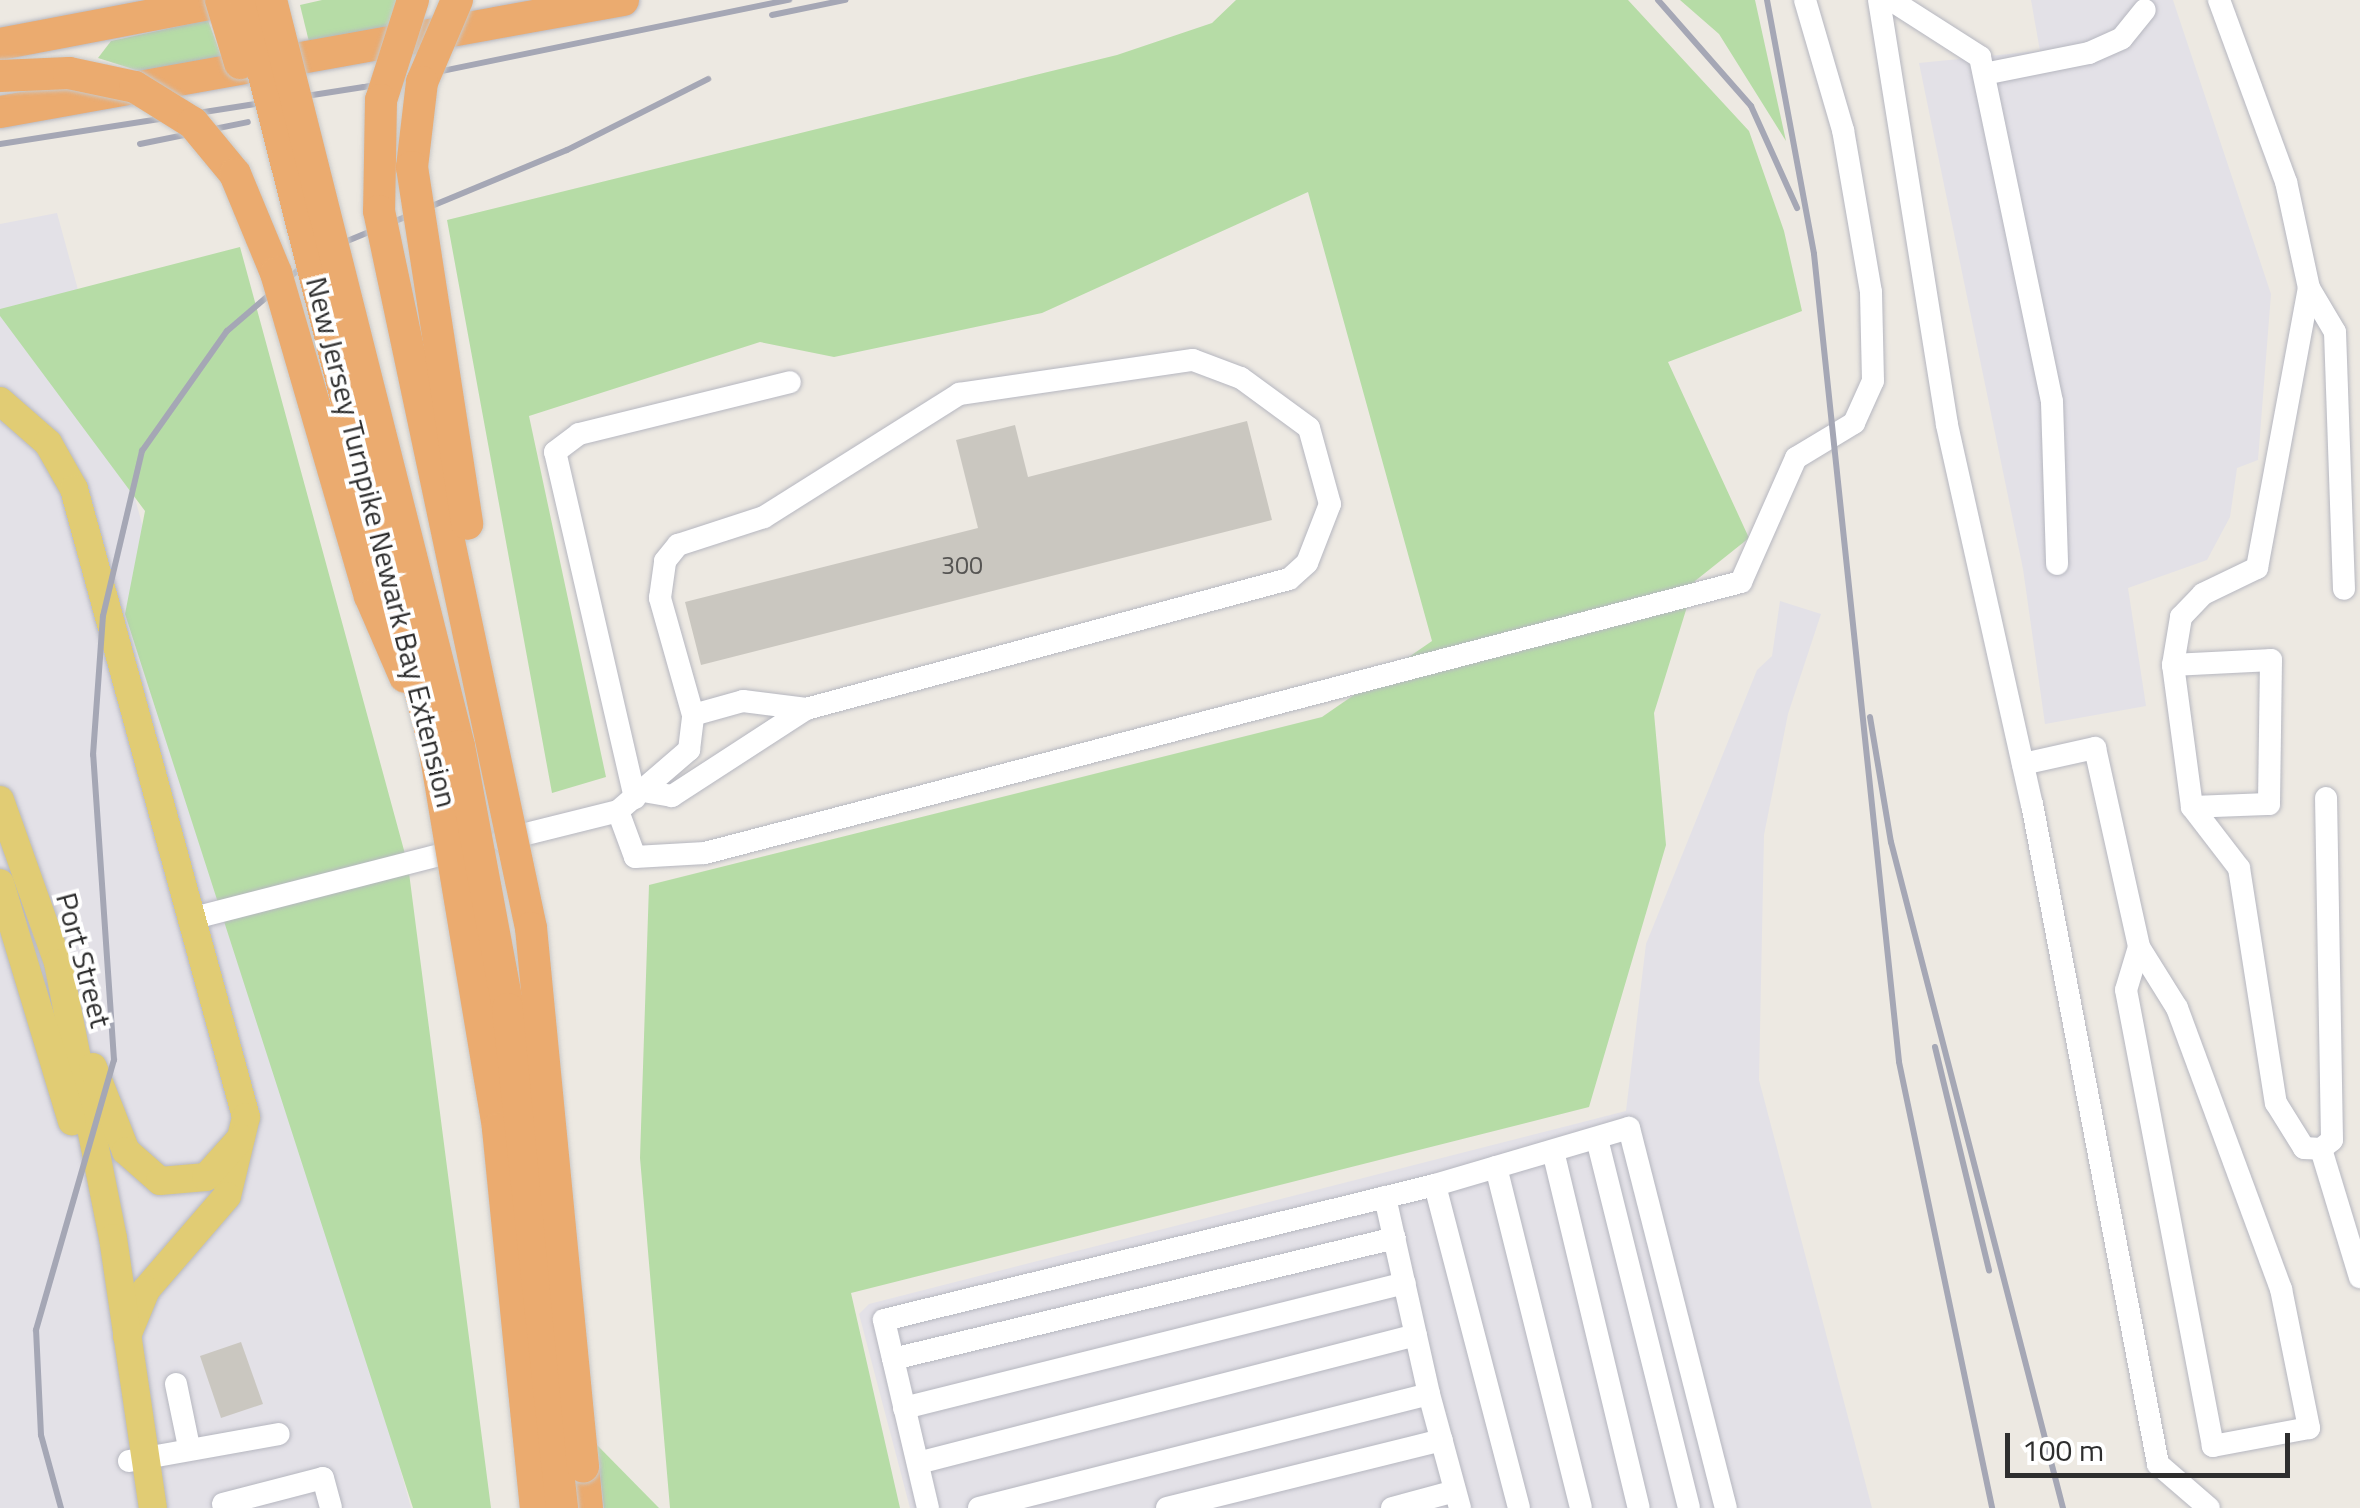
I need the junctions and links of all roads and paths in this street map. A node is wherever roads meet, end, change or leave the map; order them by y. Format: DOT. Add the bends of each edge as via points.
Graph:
graph roads {
  1 [pos="221,0"];
  2 [pos="230,0"];
  3 [pos="245,0"];
  4 [pos="271,0"];
  5 [pos="413,0"];
  6 [pos="457,0"];
  7 [pos="623,0"];
  8 [pos="1805,0"];
  9 [pos="1879,0"];
  10 [pos="1891,0"];
  11 [pos="2219,0"];
  12 [pos="2145,10"];
  13 [pos="114,23"];
  14 [pos="0,32"];
  15 [pos="0,44"];
  16 [pos="1984,74"];
  17 [pos="0,76"];
  18 [pos="0,112"];
  19 [pos="2309,288"];
  20 [pos="344,378"];
  21 [pos="790,382"];
  22 [pos="0,402"];
  23 [pos="2057,564"];
  24 [pos="2344,588"];
  25 [pos="2173,665"];
  26 [pos="806,709"];
  27 [pos="693,715"];
  28 [pos="434,745"];
  29 [pos="2023,764"];
  30 [pos="2326,798"];
  31 [pos="0,800"];
  32 [pos="633,800"];
  33 [pos="2192,807"];
  34 [pos="515,834"];
  35 [pos="0,883"];
  36 [pos="198,917"];
  37 [pos="2139,947"];
  38 [pos="58,964"];
  39 [pos="246,1117"];
  40 [pos="1597,1139"];
  41 [pos="2321,1149"];
  42 [pos="88,1151"];
  43 [pos="1554,1151"];
  44 [pos="1496,1167"];
  45 [pos="1435,1184"];
  46 [pos="1386,1197"];
  47 [pos="1394,1238"];
  48 [pos="2360,1276"];
  49 [pos="1405,1283"];
  50 [pos="127,1336"];
  51 [pos="1416,1336"];
  52 [pos="893,1359"];
  53 [pos="176,1384"];
  54 [pos="1430,1394"];
  55 [pos="904,1408"];
  56 [pos="279,1434"];
  57 [pos="1442,1440"];
  58 [pos="134,1446"];
  59 [pos="189,1447"];
  60 [pos="918,1462"];
  61 [pos="1457,1500"];
  62 [pos="224,1504"];
  63 [pos="138,1508"];
  64 [pos="152,1508"];
  65 [pos="331,1508"];
  66 [pos="536,1508"];
  67 [pos="562,1508"];
  68 [pos="587,1508"];
  69 [pos="928,1508"];
  70 [pos="979,1508"];
  71 [pos="1167,1508"];
  72 [pos="1392,1508"];
  73 [pos="1519,1508"];
  74 [pos="1582,1508"];
  75 [pos="1639,1508"];
  76 [pos="1688,1508"];
  77 [pos="1726,1508"];
  78 [pos="2209,1508"];
  1 -- 20 [label="highway, bridge" via="294,253"];
  2 -- 13 [label="highway"];
  3 -- 20 [label="highway, New Jersey Turnpike Newark Bay Extension, bridge"];
  4 -- 67 [label="highway, New Jersey Turnpike Newark Bay Extension, bridge" via="459,746 508,1009"];
  5 -- 34 [label="highway, bridge" via="381,100 380,224"];
  6 -- 34 [label="highway, bridge" via="419,95 412,184"];
  7 -- 18 [label="highway"];
  8 -- 32 [label="lane" via="1843,130 1871,292 1873,381 1854,423 1796,458 1741,582 705,853 635,857"];
  9 -- 29 [label="lane" via="1947,425"];
  10 -- 16 [label="lane" via="1980,57"];
  11 -- 19 [label="lane" via="2286,182"];
  12 -- 16 [label="lane" via="2122,38 2090,53"];
  13 -- 14 [label="lane"];
  13 -- 15 [label="highway"];
  16 -- 23 [label="lane" via="2052,402"];
  17 -- 28 [label="highway, bridge" via="69,73 134,87 193,123 234,174 276,273 370,596"];
  19 -- 24 [label="lane" via="2335,332"];
  19 -- 25 [label="lane" via="2257,568 2203,594 2181,617"];
  20 -- 28 [label="highway, New Jersey Turnpike Newark Bay Extension, bridge"];
  21 -- 32 [label="lane" via="579,434 555,452"];
  22 -- 36 [label="main road" via="48,443 74,490"];
  25 -- 33 [label="lane"];
  25 -- 33 [label="lane" via="2271,660 2269,804"];
  26 -- 27 [label="lane" via="743,701"];
  26 -- 27 [label="lane" via="1289,579 1307,563 1330,504 1309,428 1241,378 1193,360 959,394 764,517 678,545 665,561 660,598"];
  26 -- 32 [label="lane" via="672,796"];
  27 -- 32 [label="lane" via="690,750"];
  28 -- 66 [label="highway, New Jersey Turnpike Newark Bay Extension, bridge" via="498,1129"];
  29 -- 37 [label="lane" via="2095,748"];
  29 -- 78 [label="lane" via="2158,1464"];
  30 -- 41 [label="lane" via="2332,1140"];
  31 -- 38 [label="main road, Port Street"];
  32 -- 36 [label="lane"];
  33 -- 41 [label="lane" via="2239,868 2276,1103 2304,1148"];
  34 -- 68 [label="highway, bridge" via="545,1032"];
  35 -- 42 [label="main road, Port Street"];
  36 -- 39 [label="main road"];
  37 -- 37 [label="lane" via="2126,990 2213,1446 2309,1428 2281,1289 2177,1008"];
  38 -- 39 [label="main road" via="114,1124 144,1171 175,1184 206,1177 231,1155"];
  38 -- 42 [label="main road, Port Street"];
  39 -- 50 [label="main road" via="226,1196 146,1290"];
  40 -- 43 [label="lane"];
  40 -- 76 [label="lane"];
  40 -- 77 [label="lane" via="1629,1128"];
  41 -- 48 [label="lane"];
  42 -- 50 [label="main road"];
  42 -- 58 [label="main road"];
  43 -- 44 [label="lane"];
  43 -- 75 [label="lane"];
  44 -- 45 [label="lane"];
  44 -- 74 [label="lane"];
  45 -- 46 [label="lane"];
  45 -- 73 [label="lane"];
  46 -- 47 [label="lane"];
  46 -- 52 [label="lane" via="884,1320"];
  47 -- 49 [label="lane"];
  47 -- 52 [label="lane"];
  49 -- 51 [label="lane"];
  49 -- 55 [label="lane"];
  50 -- 58 [label="main road"];
  51 -- 54 [label="lane"];
  51 -- 60 [label="lane"];
  52 -- 55 [label="lane"];
  53 -- 59 [label="lane"];
  54 -- 57 [label="lane"];
  54 -- 70 [label="lane"];
  55 -- 60 [label="lane"];
  56 -- 59 [label="lane" via="210,1453"];
  57 -- 61 [label="lane"];
  57 -- 71 [label="lane"];
  58 -- 59 [label="lane"];
  58 -- 63 [label="main road"];
  58 -- 64 [label="main road"];
  60 -- 69 [label="lane"];
  61 -- 72 [label="lane"];
  62 -- 65 [label="lane" via="323,1478"];
}
